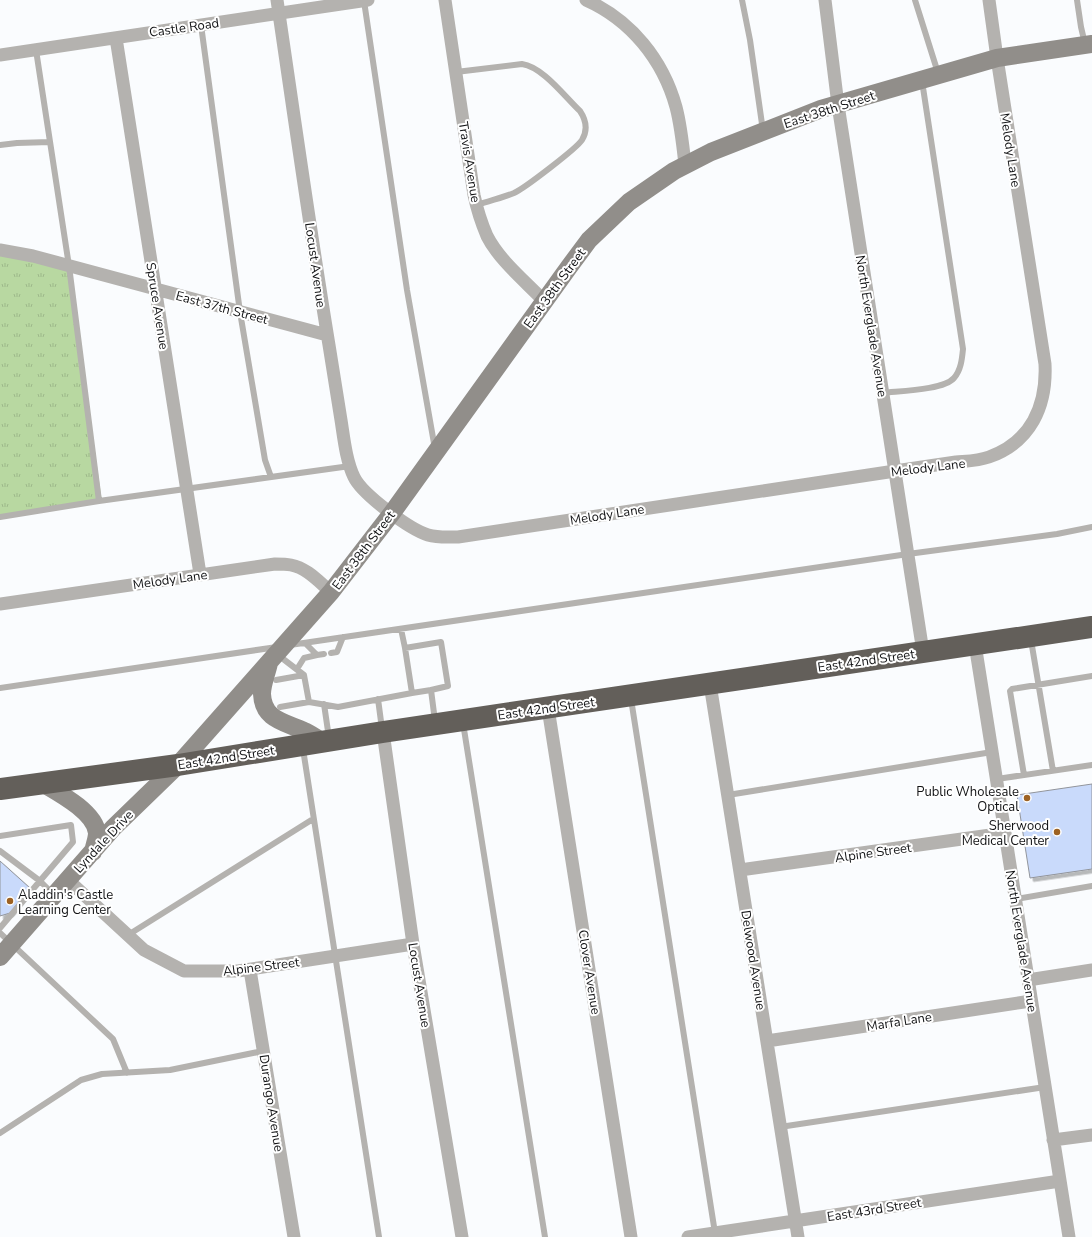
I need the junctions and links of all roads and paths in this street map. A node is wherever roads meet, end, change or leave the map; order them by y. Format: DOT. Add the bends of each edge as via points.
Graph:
graph roads {
  1 [pos="277,0"];
  2 [pos="366,0"];
  3 [pos="445,0"];
  4 [pos="586,0"];
  5 [pos="742,0"];
  6 [pos="825,0"];
  7 [pos="915,0"];
  8 [pos="989,0"];
  9 [pos="1077,0"];
  10 [pos="279,13"];
  11 [pos="200,25"];
  12 [pos="116,38"];
  13 [pos="1088,44"];
  14 [pos="36,50"];
  15 [pos="0,55"];
  16 [pos="997,58"];
  17 [pos="456,72"];
  18 [pos="939,75"];
  19 [pos="922,80"];
  20 [pos="838,105"];
  21 [pos="763,132"];
  22 [pos="50,142"];
  23 [pos="0,145"];
  24 [pos="685,165"];
  25 [pos="476,205"];
  26 [pos="0,250"];
  27 [pos="69,266"];
  28 [pos="155,289"];
  29 [pos="544,300"];
  30 [pos="240,312"];
  31 [pos="327,335"];
  32 [pos="883,393"];
  33 [pos="435,452"];
  34 [pos="350,466"];
  35 [pos="895,471"];
  36 [pos="271,477"];
  37 [pos="186,489"];
  38 [pos="99,501"];
  39 [pos="392,513"];
  40 [pos="0,517"];
  41 [pos="1092,527"];
  42 [pos="908,554"];
  43 [pos="200,574"];
  44 [pos="331,592"];
  45 [pos="0,604"];
  46 [pos="1092,627"];
  47 [pos="401,629"];
  48 [pos="1030,636"];
  49 [pos="343,637"];
  50 [pos="306,643"];
  51 [pos="975,644"];
  52 [pos="405,648"];
  53 [pos="923,652"];
  54 [pos="331,653"];
  55 [pos="276,654"];
  56 [pos="297,669"];
  57 [pos="304,675"];
  58 [pos="1092,676"];
  59 [pos="276,680"];
  60 [pos="710,684"];
  61 [pos="1038,685"];
  62 [pos="0,688"];
  63 [pos="430,690"];
  64 [pos="412,693"];
  65 [pos="630,695"];
  66 [pos="378,699"];
  67 [pos="309,702"];
  68 [pos="324,704"];
  69 [pos="280,707"];
  70 [pos="548,708"];
  71 [pos="463,720"];
  72 [pos="435,724"];
  73 [pos="383,732"];
  74 [pos="318,742"];
  75 [pos="992,752"];
  76 [pos="178,765"];
  77 [pos="1092,765"];
  78 [pos="1054,771"];
  79 [pos="1024,775"];
  80 [pos="997,779"];
  81 [pos="42,783"];
  82 [pos="0,789"];
  83 [pos="728,794"];
  84 [pos="313,819"];
  85 [pos="1005,833"];
  86 [pos="0,836"];
  87 [pos="0,851"];
  88 [pos="93,852"];
  89 [pos="740,870"];
  90 [pos="68,880"];
  91 [pos="40,881"];
  92 [pos="1092,886"];
  93 [pos="55,895"];
  94 [pos="1016,899"];
  95 [pos="0,928"];
  96 [pos="128,936"];
  97 [pos="6,938"];
  98 [pos="413,944"];
  99 [pos="334,956"];
  100 [pos="0,957"];
  101 [pos="250,970"];
  102 [pos="1092,970"];
  103 [pos="1028,980"];
  104 [pos="1031,1001"];
  105 [pos="767,1041"];
  106 [pos="263,1051"];
  107 [pos="127,1073"];
  108 [pos="1045,1087"];
  109 [pos="780,1128"];
  110 [pos="0,1133"];
  111 [pos="1092,1135"];
  112 [pos="1053,1140"];
  113 [pos="1060,1181"];
  114 [pos="796,1221"];
  115 [pos="716,1235"];
  116 [pos="294,1237"];
  117 [pos="380,1237"];
  118 [pos="462,1237"];
  119 [pos="545,1237"];
  120 [pos="631,1237"];
  121 [pos="688,1237"];
  122 [pos="798,1237"];
  123 [pos="1069,1237"];
  1 -- 10 [label="street, Locust Avenue"];
  2 -- 10 [label="street, Castle Road"];
  2 -- 33 [label="lane" via="407,290"];
  3 -- 17 [label="street, Travis Avenue"];
  4 -- 24 [label="street" via="626,25 639,38 664,74 677,109"];
  5 -- 21 [label="lane"];
  6 -- 20 [label="street, North Everglade Avenue"];
  7 -- 18 [label="lane"];
  8 -- 16 [label="street, Melody Lane"];
  9 -- 13 [label="lane" via="1081,27"];
  10 -- 11 [label="street, Castle Road"];
  10 -- 31 [label="street, Locust Avenue"];
  11 -- 12 [label="street, Castle Road"];
  11 -- 30 [label="lane"];
  12 -- 14 [label="street, Castle Road"];
  12 -- 28 [label="street, Spruce Avenue"];
  13 -- 16 [label="street, East 38th Street"];
  14 -- 15 [label="street, Castle Road"];
  14 -- 22 [label="lane"];
  16 -- 18 [label="street, East 38th Street"];
  16 -- 35 [label="street, Melody Lane" via="1045,364 1044,394 1040,408 1029,427 1002,452 974,461"];
  17 -- 25 [label="street, Travis Avenue"];
  17 -- 25 [label="lane" via="522,64 533,67 544,74 580,111 586,123 581,141 532,181 516,192"];
  18 -- 19 [label="street, East 38th Street"];
  19 -- 20 [label="street, East 38th Street"];
  19 -- 32 [label="lane" via="963,349 962,360 960,370 948,383"];
  20 -- 21 [label="street, East 38th Street"];
  20 -- 32 [label="street, North Everglade Avenue"];
  21 -- 24 [label="street, East 38th Street"];
  22 -- 23 [label="lane"];
  22 -- 27 [label="lane"];
  24 -- 29 [label="street, East 38th Street" via="628,202 589,240"];
  25 -- 29 [label="street, Travis Avenue" via="488,237 500,256"];
  26 -- 27 [label="street, East 37th Street"];
  27 -- 28 [label="street, East 37th Street"];
  27 -- 38 [label="lane"];
  28 -- 30 [label="street, East 37th Street"];
  28 -- 37 [label="street, Spruce Avenue"];
  29 -- 33 [label="street, East 38th Street"];
  30 -- 31 [label="street, East 37th Street"];
  30 -- 36 [label="lane" via="265,460"];
  31 -- 34 [label="street, Locust Avenue"];
  32 -- 35 [label="street, North Everglade Avenue"];
  33 -- 39 [label="street, East 38th Street"];
  34 -- 36 [label="lane"];
  34 -- 39 [label="street, Locust Avenue" via="360,486"];
  35 -- 39 [label="street, Melody Lane" via="458,537 428,535"];
  35 -- 42 [label="street, North Everglade Avenue"];
  36 -- 37 [label="lane"];
  37 -- 38 [label="lane"];
  37 -- 43 [label="street, Spruce Avenue"];
  38 -- 40 [label="lane"];
  39 -- 44 [label="street, East 38th Street"];
  41 -- 42 [label="lane"];
  42 -- 47 [label="lane"];
  42 -- 53 [label="street, North Everglade Avenue"];
  43 -- 44 [label="street, Melody Lane" via="290,564 309,573"];
  43 -- 45 [label="street, Melody Lane"];
  44 -- 55 [label="street, East 38th Street"];
  46 -- 48 [label="highway, East 42nd Street"];
  47 -- 49 [label="lane"];
  47 -- 52 [label="lane"];
  48 -- 51 [label="highway, East 42nd Street"];
  48 -- 61 [label="lane"];
  49 -- 50 [label="lane"];
  49 -- 54 [label="lane" via="337,652"];
  50 -- 55 [label="lane"];
  50 -- 56 [label="lane" via="320,655 304,658"];
  51 -- 53 [label="highway, East 42nd Street"];
  51 -- 75 [label="street, North Everglade Avenue"];
  52 -- 63 [label="lane" via="441,642 448,686"];
  52 -- 64 [label="lane"];
  53 -- 60 [label="highway, East 42nd Street"];
  55 -- 56 [label="lane"];
  55 -- 62 [label="lane"];
  55 -- 74 [label="street" via="262,693 265,708 279,721 304,731"];
  55 -- 76 [label="street, East 38th Street"];
  56 -- 57 [label="lane"];
  57 -- 59 [label="lane"];
  57 -- 67 [label="lane"];
  58 -- 61 [label="lane"];
  60 -- 65 [label="highway, East 42nd Street"];
  60 -- 83 [label="street, Delwood Avenue"];
  61 -- 78 [label="lane"];
  61 -- 79 [label="lane" via="1012,690 1010,693"];
  63 -- 64 [label="lane"];
  63 -- 72 [label="lane"];
  64 -- 66 [label="lane"];
  65 -- 70 [label="highway, East 42nd Street"];
  65 -- 115 [label="lane"];
  66 -- 68 [label="lane" via="338,707"];
  66 -- 73 [label="lane"];
  67 -- 68 [label="lane"];
  67 -- 69 [label="lane"];
  68 -- 74 [label="lane"];
  70 -- 71 [label="highway, East 42nd Street"];
  70 -- 120 [label="street, Clover Avenue"];
  71 -- 72 [label="highway, East 42nd Street"];
  71 -- 119 [label="lane"];
  72 -- 73 [label="highway, East 42nd Street"];
  73 -- 74 [label="highway, East 42nd Street"];
  73 -- 98 [label="street, Locust Avenue"];
  74 -- 76 [label="highway, East 42nd Street"];
  74 -- 84 [label="lane"];
  75 -- 80 [label="street, North Everglade Avenue"];
  75 -- 83 [label="lane"];
  76 -- 81 [label="highway, East 42nd Street"];
  76 -- 88 [label="street, Lyndale Drive" via="113,828"];
  77 -- 78 [label="lane"];
  78 -- 79 [label="lane"];
  79 -- 80 [label="lane"];
  80 -- 85 [label="street, North Everglade Avenue"];
  81 -- 82 [label="highway, East 42nd Street"];
  81 -- 88 [label="street" via="79,807 91,819 97,834"];
  83 -- 89 [label="street, Delwood Avenue"];
  84 -- 96 [label="lane"];
  84 -- 99 [label="lane"];
  85 -- 89 [label="street, Alpine Street"];
  85 -- 94 [label="street, North Everglade Avenue"];
  86 -- 91 [label="lane" via="71,826 73,842"];
  87 -- 91 [label="lane"];
  88 -- 90 [label="street, Lyndale Drive"];
  89 -- 105 [label="street, Delwood Avenue"];
  90 -- 93 [label="street, Lyndale Drive"];
  90 -- 96 [label="street, Alpine Street"];
  91 -- 93 [label="lane"];
  91 -- 95 [label="lane"];
  92 -- 94 [label="lane"];
  93 -- 97 [label="street, Lyndale Drive"];
  94 -- 103 [label="street, North Everglade Avenue"];
  96 -- 101 [label="street, Alpine Street" via="144,950 184,971"];
  97 -- 100 [label="street, Lyndale Drive"];
  97 -- 107 [label="lane" via="113,1040"];
  98 -- 99 [label="street, Alpine Street"];
  98 -- 118 [label="street, Locust Avenue"];
  99 -- 101 [label="street, Alpine Street"];
  99 -- 117 [label="lane"];
  101 -- 106 [label="street, Durango Avenue"];
  102 -- 103 [label="street"];
  103 -- 104 [label="street, North Everglade Avenue"];
  104 -- 105 [label="street, Marfa Lane"];
  104 -- 108 [label="street, North Everglade Avenue"];
  105 -- 109 [label="street, Delwood Avenue"];
  106 -- 107 [label="lane" via="170,1070"];
  106 -- 116 [label="street, Durango Avenue"];
  107 -- 110 [label="lane" via="102,1074 81,1080"];
  108 -- 109 [label="lane"];
  108 -- 112 [label="street, North Everglade Avenue"];
  109 -- 114 [label="street, Delwood Avenue"];
  111 -- 112 [label="street"];
  112 -- 113 [label="street, North Everglade Avenue"];
  113 -- 114 [label="street, East 43rd Street"];
  113 -- 123 [label="street, North Everglade Avenue"];
  114 -- 115 [label="street, East 43rd Street"];
  114 -- 122 [label="street, Delwood Avenue"];
  115 -- 121 [label="street, East 43rd Street"];
}
